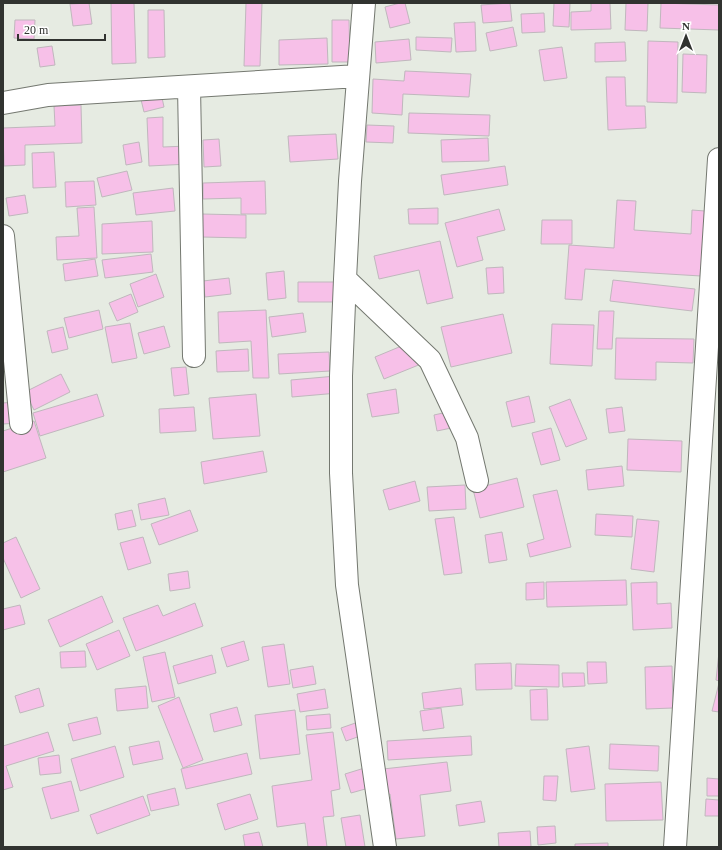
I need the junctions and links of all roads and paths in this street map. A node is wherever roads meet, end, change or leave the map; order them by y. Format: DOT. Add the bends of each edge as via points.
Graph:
graph roads {
  1 [pos="364,3"];
  2 [pos="358,76"];
  3 [pos="189,87"];
  4 [pos="3,103"];
  5 [pos="719,159"];
  6 [pos="3,236"];
  7 [pos="346,279"];
  8 [pos="194,356"];
  9 [pos="21,423"];
  10 [pos="476,481"];
  11 [pos="385,847"];
  12 [pos="675,847"];
  1 -- 2 [label="street"];
  2 -- 3 [label="street"];
  2 -- 7 [label="street"];
  3 -- 4 [label="street" via="48,95"];
  3 -- 8 [label="street"];
  5 -- 12 [label="street"];
  6 -- 9 [label="street"];
  7 -- 10 [label="street" via="430,360 468,438"];
  7 -- 11 [label="street" via="341,376 341,474 347,586"];
}
